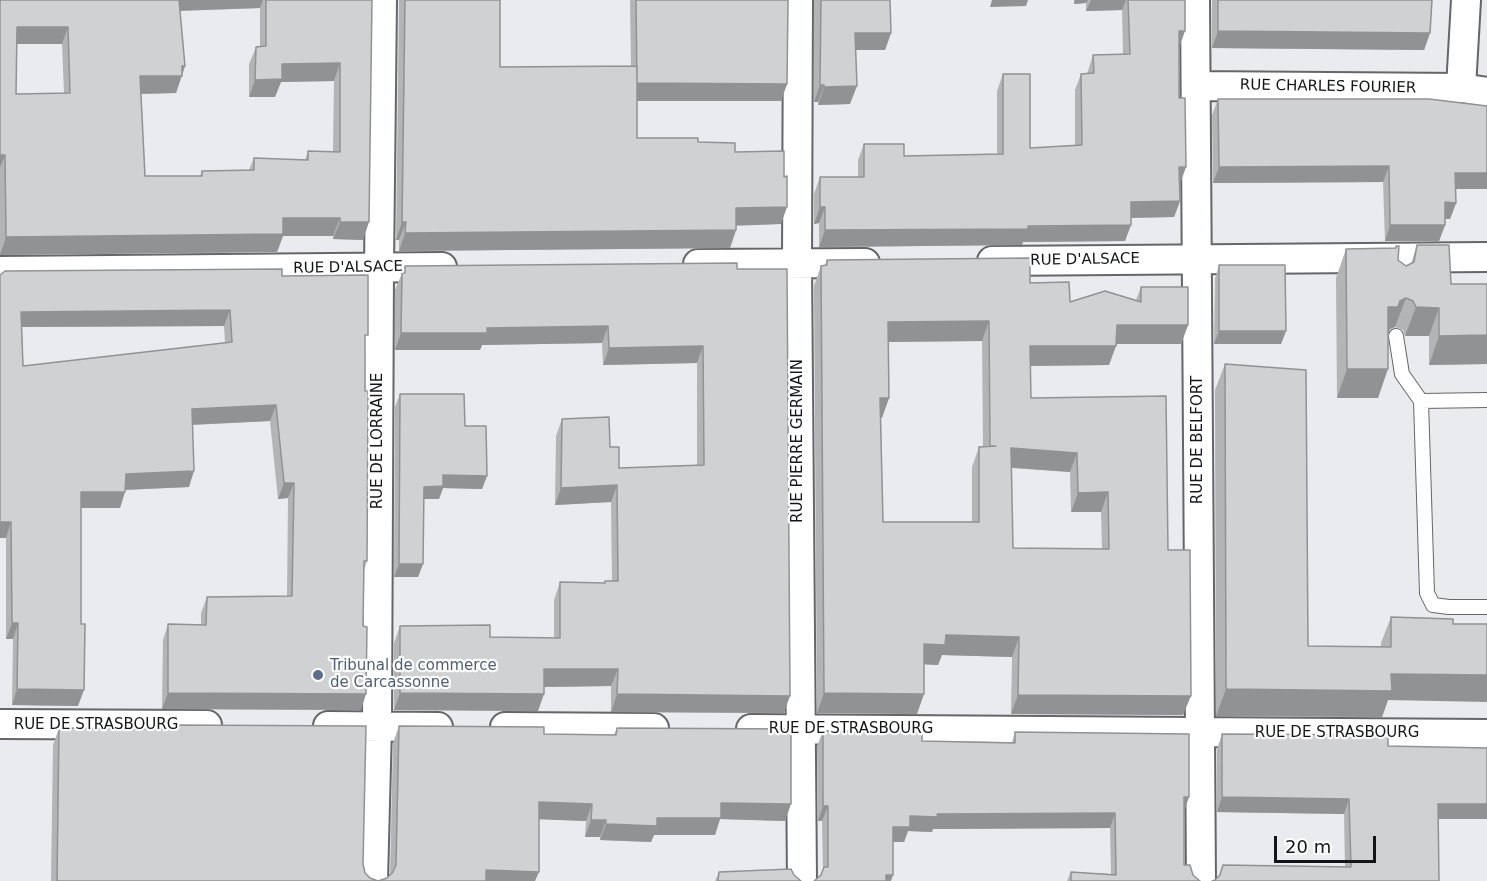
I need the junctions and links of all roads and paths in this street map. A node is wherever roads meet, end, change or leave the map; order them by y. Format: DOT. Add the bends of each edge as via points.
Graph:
graph roads {
  1 [pos="382,0"];
  2 [pos="798,0"];
  3 [pos="1195,0"];
  4 [pos="1466,0"];
  5 [pos="1196,86"];
  6 [pos="1474,90"];
  7 [pos="1487,257"];
  8 [pos="1197,259"];
  9 [pos="891,262"];
  10 [pos="962,262"];
  11 [pos="797,263"];
  12 [pos="677,264"];
  13 [pos="462,267"];
  14 [pos="379,268"];
  15 [pos="0,271"];
  16 [pos="1396,336"];
  17 [pos="1487,400"];
  18 [pos="1421,401"];
  19 [pos="1487,607"];
  20 [pos="0,724"];
  21 [pos="236,725"];
  22 [pos="307,726"];
  23 [pos="377,726"];
  24 [pos="683,728"];
  25 [pos="730,729"];
  26 [pos="801,729"];
  27 [pos="1200,732"];
  28 [pos="1487,734"];
  29 [pos="373,881"];
  30 [pos="802,881"];
  31 [pos="1200,881"];
  1 -- 14 [label="street, RUE DE LORRAINE"];
  2 -- 11 [label="street, RUE PIERRE GERMAIN"];
  3 -- 5 [label="street, RUE DE BELFORT"];
  4 -- 6 [label="street, RUE CHARLES FOURIER"];
  5 -- 6 [label="street, RUE CHARLES FOURIER"];
  5 -- 8 [label="street, RUE DE BELFORT"];
  7 -- 8 [label="street, RUE D'ALSACE" via="1399,262"];
  8 -- 10 [label="street, RUE D'ALSACE"];
  8 -- 27 [label="street, RUE DE BELFORT"];
  9 -- 11 [label="street"];
  11 -- 12 [label="street"];
  11 -- 26 [label="street, RUE PIERRE GERMAIN"];
  13 -- 14 [label="street, RUE D'ALSACE"];
  14 -- 15 [label="street, RUE D'ALSACE"];
  14 -- 23 [label="street, RUE DE LORRAINE"];
  16 -- 18 [label="lane" via="1402,374"];
  17 -- 18 [label="lane"];
  18 -- 19 [label="lane" via="1427,593 1433,605"];
  20 -- 21 [label="street, RUE DE STRASBOURG"];
  22 -- 23 [label="street"];
  23 -- 24 [label="street"];
  23 -- 29 [label="street, RUE DE LORRAINE"];
  25 -- 26 [label="street, RUE DE STRASBOURG"];
  26 -- 27 [label="street, RUE DE STRASBOURG"];
  26 -- 30 [label="street, RUE PIERRE GERMAIN"];
  27 -- 28 [label="street, RUE DE STRASBOURG"];
  27 -- 31 [label="street, RUE DE BELFORT"];
}
